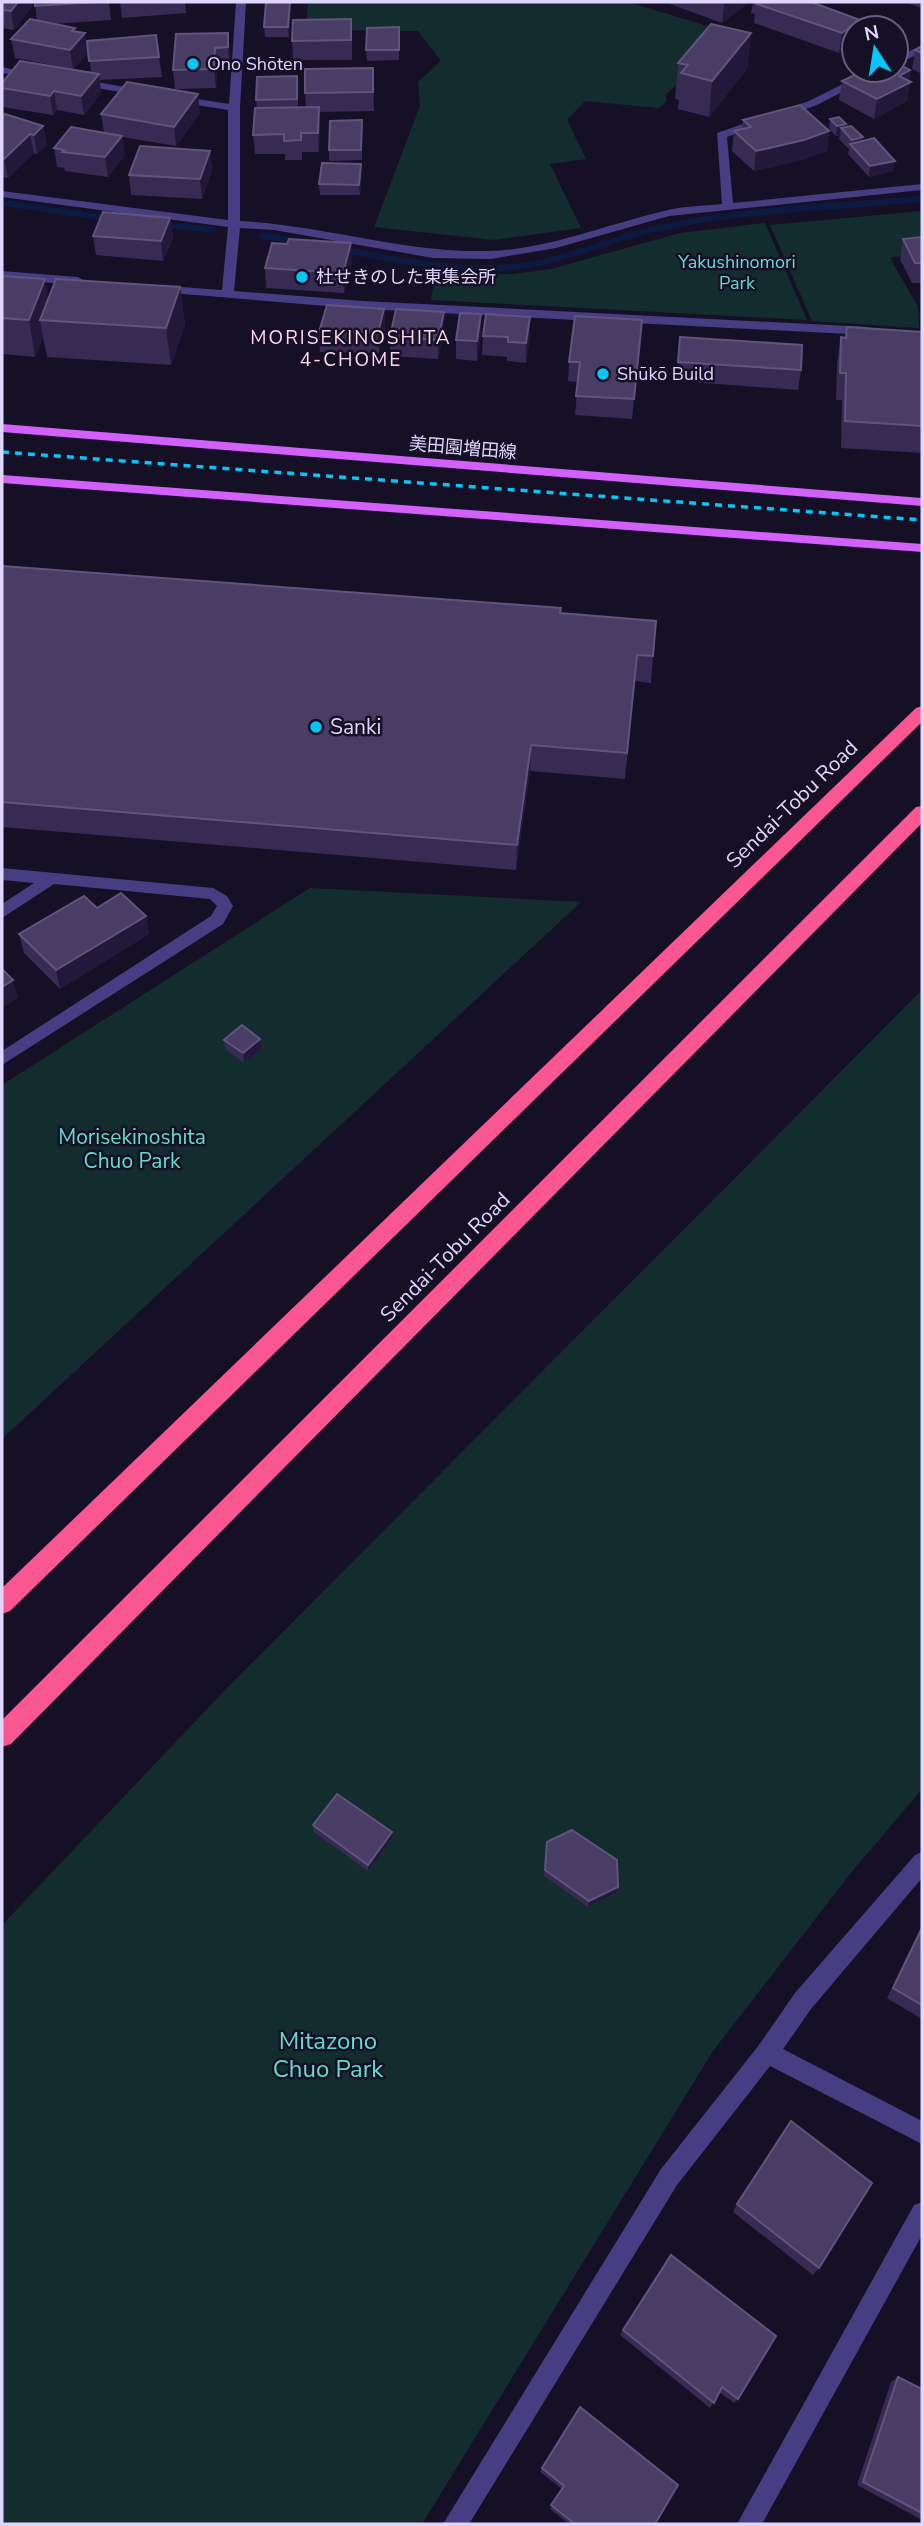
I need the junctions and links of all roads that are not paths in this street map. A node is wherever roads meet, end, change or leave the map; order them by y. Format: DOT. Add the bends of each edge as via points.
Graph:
graph roads {
  1 [pos="241,2"];
  2 [pos="2,69"];
  3 [pos="43,76"];
  4 [pos="70,81"];
  5 [pos="851,84"];
  6 [pos="152,94"];
  7 [pos="166,97"];
  8 [pos="234,108"];
  9 [pos="922,187"];
  10 [pos="2,194"];
  11 [pos="729,206"];
  12 [pos="234,224"];
  13 [pos="2,275"];
  14 [pos="95,283"];
  15 [pos="148,287"];
  16 [pos="228,294"];
  17 [pos="880,331"];
  18 [pos="2,428"];
  19 [pos="2,479"];
  20 [pos="922,502"];
  21 [pos="922,548"];
  22 [pos="922,712"];
  23 [pos="922,812"];
  24 [pos="2,874"];
  25 [pos="52,878"];
  26 [pos="2,912"];
  27 [pos="2,1059"];
  28 [pos="2,1603"];
  29 [pos="2,1736"];
  30 [pos="922,1862"];
  31 [pos="767,2053"];
  32 [pos="922,2133"];
  33 [pos="922,2213"];
  34 [pos="455,2524"];
  35 [pos="749,2524"];
  1 -- 8 [label="street"];
  2 -- 3 [label="street"];
  4 -- 6 [label="street"];
  5 -- 11 [label="street" via="813,103 721,135"];
  7 -- 8 [label="street"];
  8 -- 12 [label="street"];
  9 -- 11 [label="street"];
  10 -- 12 [label="street"];
  11 -- 12 [label="street" via="668,213 556,244 491,255 433,254 274,226"];
  12 -- 16 [label="street"];
  13 -- 14 [label="street"];
  15 -- 16 [label="street"];
  16 -- 17 [label="street"];
  18 -- 20 [label="main road, 美田園増田線"];
  19 -- 21 [label="main road"];
  22 -- 28 [label="highway, Sendai-Tobu Road"];
  23 -- 29 [label="highway, Sendai-Tobu Road"];
  24 -- 25 [label="street"];
  25 -- 26 [label="street"];
  25 -- 27 [label="street" via="213,894 225,906 217,920"];
  30 -- 31 [label="street" via="803,2001"];
  31 -- 32 [label="street"];
  31 -- 34 [label="street" via="669,2177"];
  33 -- 35 [label="street"];
}
